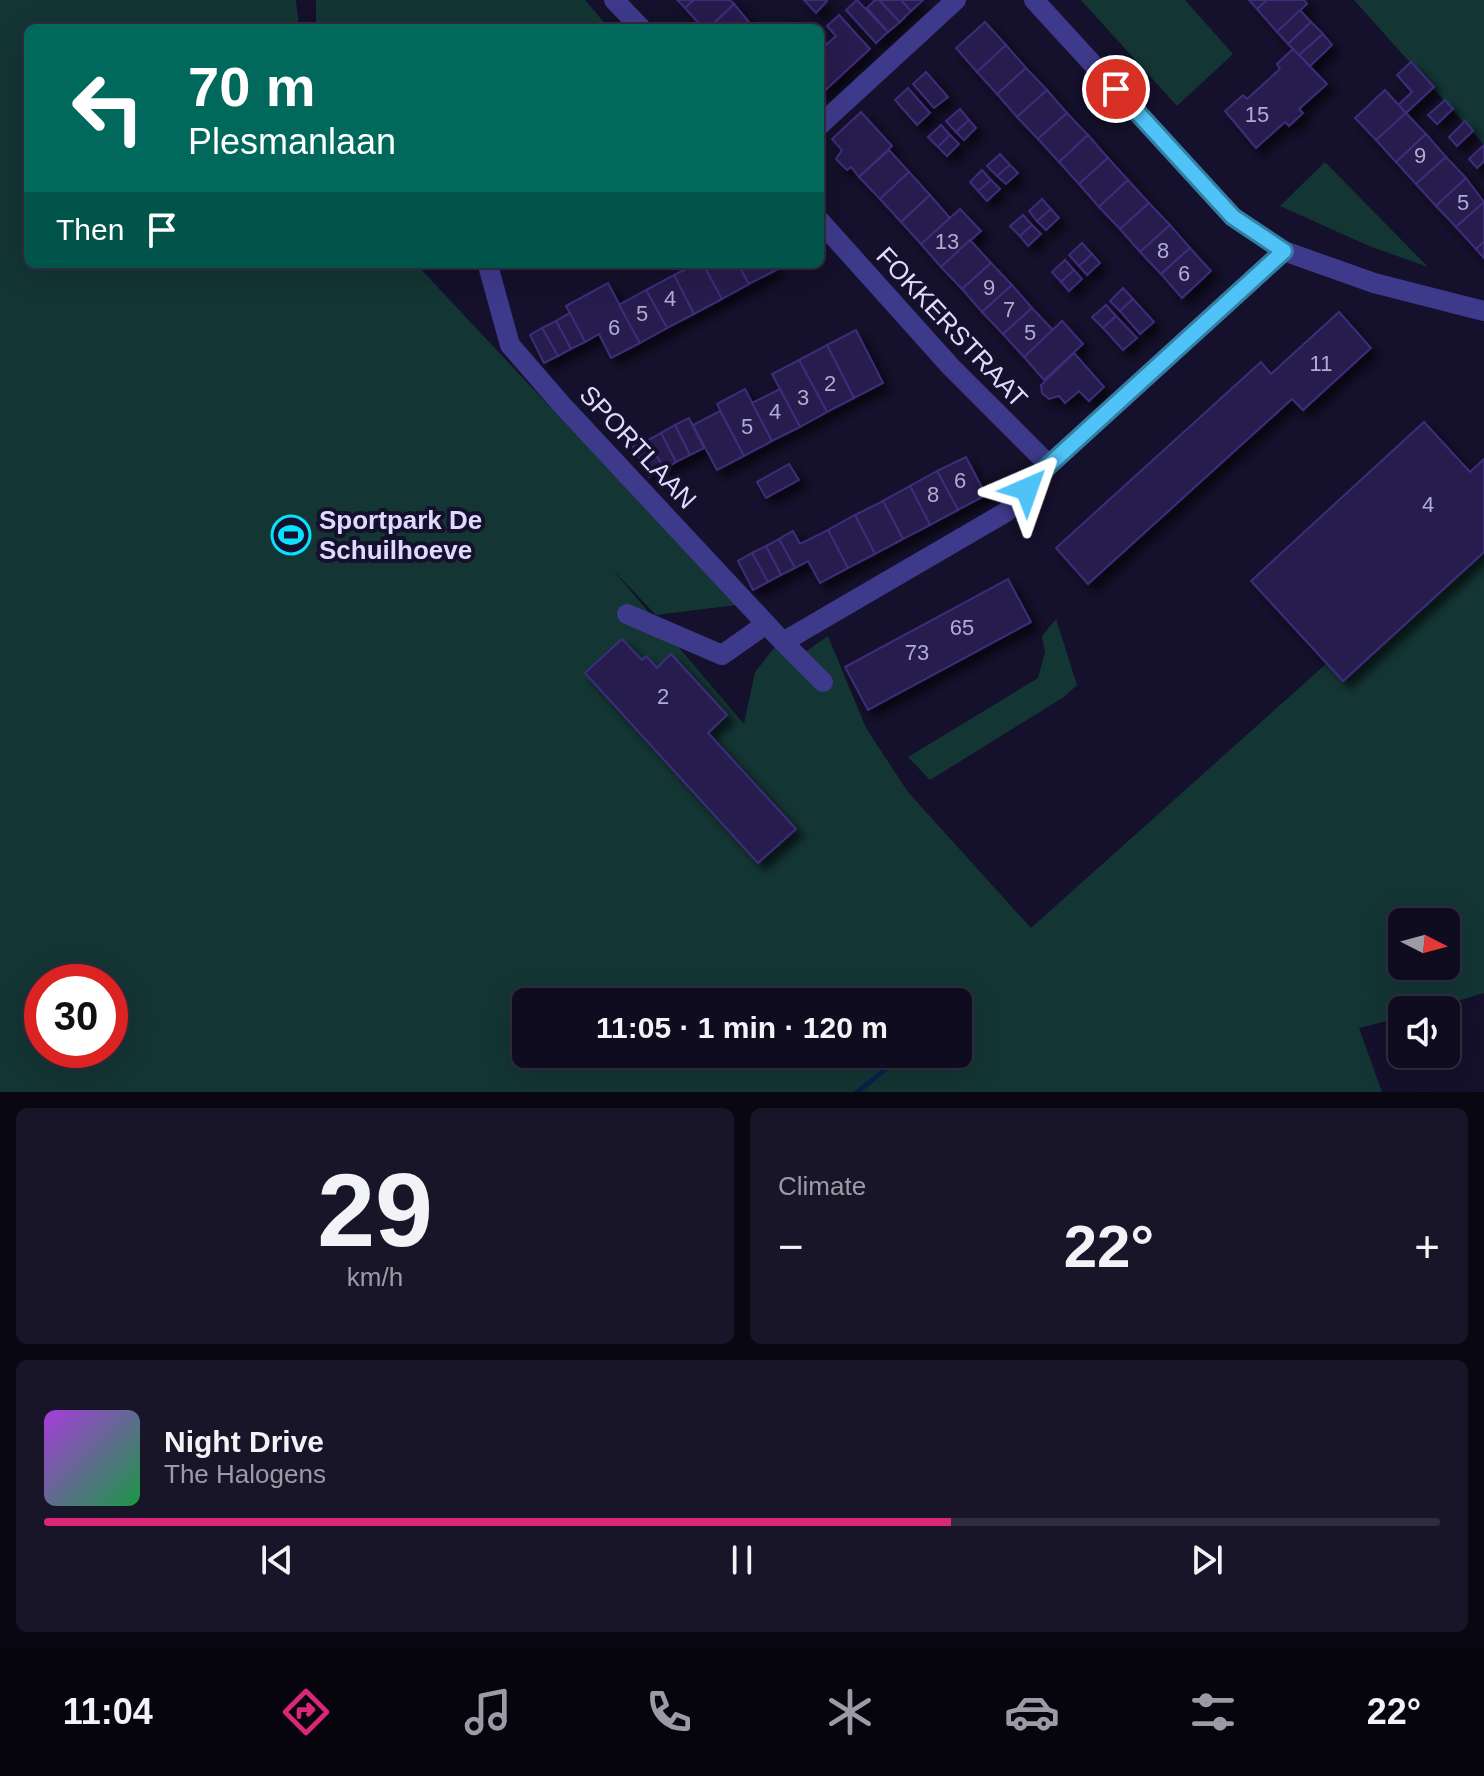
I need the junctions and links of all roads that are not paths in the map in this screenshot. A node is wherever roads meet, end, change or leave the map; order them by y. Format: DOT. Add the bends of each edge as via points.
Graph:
graph roads {
  1 [pos="614,0"];
  2 [pos="956,0"];
  3 [pos="1034,0"];
  4 [pos="637,24"];
  5 [pos="824,121"];
  6 [pos="824,225"];
  7 [pos="1284,251"];
  8 [pos="489,269"];
  9 [pos="1484,311"];
  10 [pos="1049,465"];
  11 [pos="627,614"];
  12 [pos="766,624"];
  13 [pos="783,642"];
  14 [pos="823,682"];
  1 -- 4 [label="street"];
  2 -- 5 [label="street"];
  3 -- 7 [label="street" via="1233,217"];
  6 -- 10 [label="street, FOKKERSTRAAT" via="941,356"];
  7 -- 9 [label="street" via="1374,283"];
  7 -- 10 [label="street"];
  8 -- 12 [label="street, SPORTLAAN" via="510,345"];
  10 -- 13 [label="street" via="1006,512"];
  11 -- 12 [label="street" via="722,655"];
  12 -- 13 [label="street, SPORTLAAN"];
  13 -- 14 [label="street, SPORTLAAN"];
}
